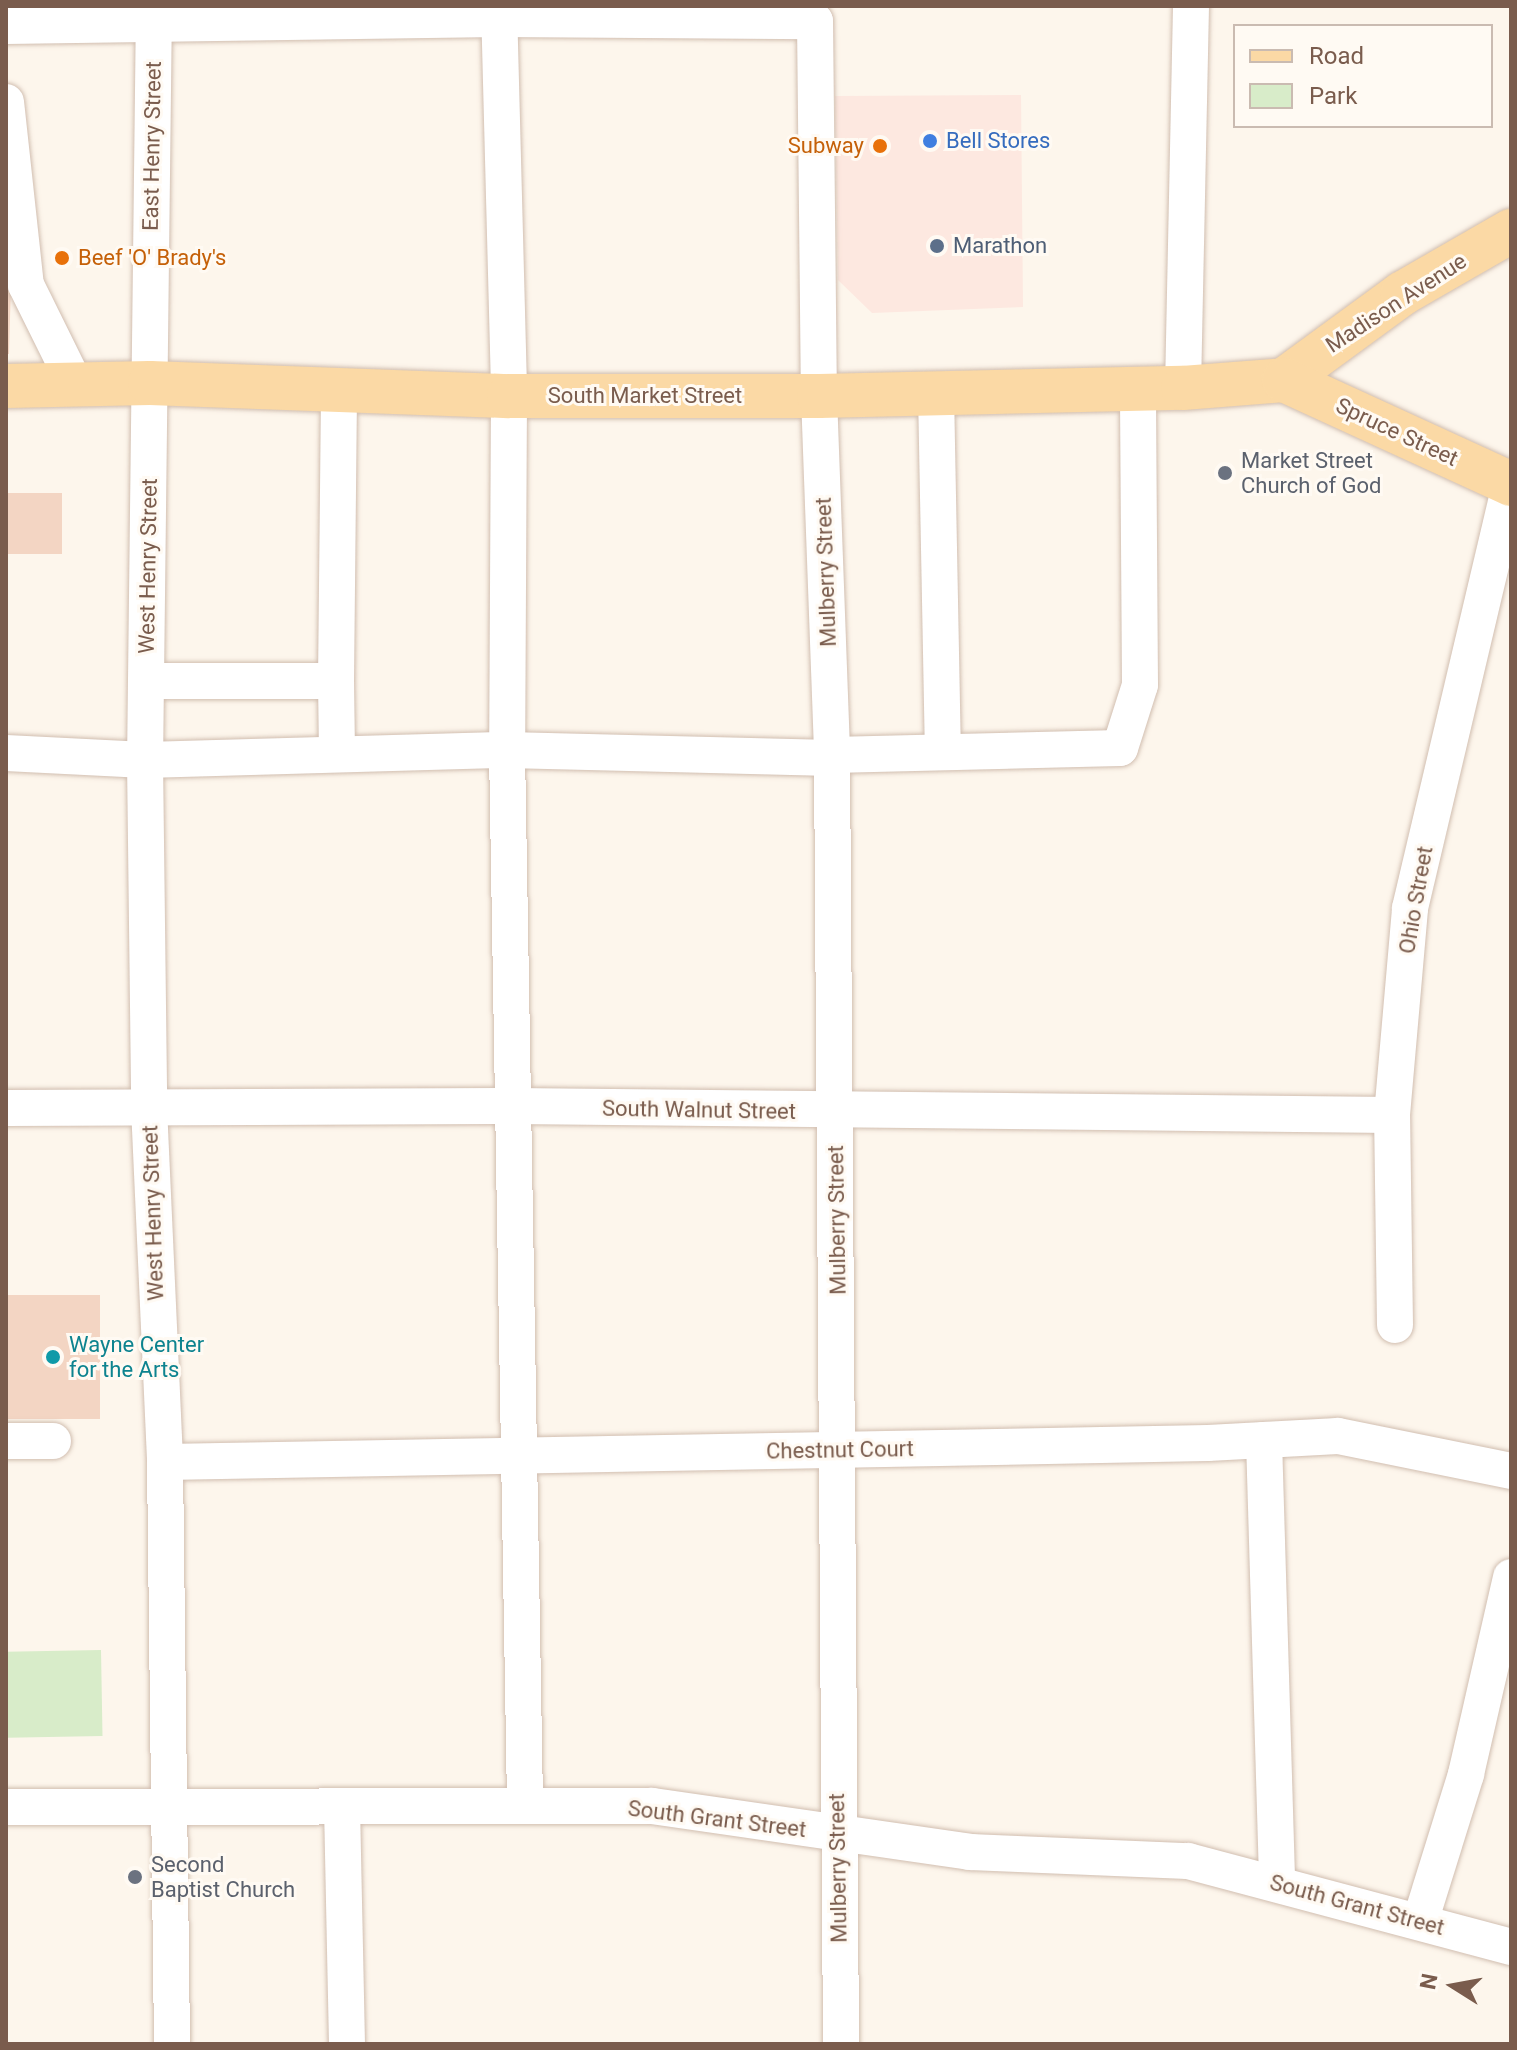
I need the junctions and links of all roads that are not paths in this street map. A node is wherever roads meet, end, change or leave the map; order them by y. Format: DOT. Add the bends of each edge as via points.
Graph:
graph roads {
  1 [pos="1191,6"];
  2 [pos="500,13"];
  3 [pos="154,16"];
  4 [pos="6,26"];
  5 [pos="6,102"];
  6 [pos="1511,231"];
  7 [pos="1284,380"];
  8 [pos="150,383"];
  9 [pos="75,384"];
  10 [pos="6,386"];
  11 [pos="1138,388"];
  12 [pos="1183,388"];
  13 [pos="339,390"];
  14 [pos="936,392"];
  15 [pos="509,396"];
  16 [pos="819,396"];
  17 [pos="1511,484"];
  18 [pos="146,681"];
  19 [pos="336,681"];
  20 [pos="507,750"];
  21 [pos="943,752"];
  22 [pos="6,753"];
  23 [pos="337,754"];
  24 [pos="832,756"];
  25 [pos="145,760"];
  26 [pos="513,1106"];
  27 [pos="149,1107"];
  28 [pos="6,1108"];
  29 [pos="836,1113"];
  30 [pos="1392,1115"];
  31 [pos="1395,1325"];
  32 [pos="1264,1440"];
  33 [pos="6,1441"];
  34 [pos="53,1441"];
  35 [pos="839,1450"];
  36 [pos="520,1455"];
  37 [pos="165,1462"];
  38 [pos="1511,1471"];
  39 [pos="1511,1577"];
  40 [pos="342,1806"];
  41 [pos="525,1806"];
  42 [pos="6,1807"];
  43 [pos="167,1807"];
  44 [pos="837,1834"];
  45 [pos="1277,1883"];
  46 [pos="1420,1922"];
  47 [pos="1511,1947"];
  48 [pos="172,2044"];
  49 [pos="347,2044"];
  50 [pos="841,2044"];
  1 -- 12 [label="street"];
  2 -- 3 [label="street"];
  2 -- 15 [label="street"];
  2 -- 16 [label="street, Mulberry Street" via="815,21"];
  3 -- 4 [label="street"];
  3 -- 8 [label="street, East Henry Street"];
  5 -- 9 [label="street" via="26,285"];
  6 -- 7 [label="main road, Madison Avenue" via="1403,293"];
  7 -- 12 [label="main road, South Market Street"];
  7 -- 17 [label="main road, Spruce Street"];
  8 -- 9 [label="main road, South Market Street"];
  8 -- 13 [label="main road, South Market Street"];
  8 -- 18 [label="street, West Henry Street"];
  9 -- 10 [label="main road, South Market Street"];
  11 -- 12 [label="main road, South Market Street"];
  11 -- 14 [label="main road, South Market Street"];
  11 -- 21 [label="street" via="1140,685 1120,748"];
  13 -- 15 [label="main road, South Market Street"];
  13 -- 19 [label="street"];
  14 -- 16 [label="main road, South Market Street"];
  14 -- 21 [label="street"];
  15 -- 16 [label="main road, South Market Street"];
  15 -- 20 [label="street"];
  16 -- 24 [label="street, Mulberry Street"];
  17 -- 30 [label="street, Ohio Street" via="1410,908"];
  18 -- 19 [label="street"];
  18 -- 25 [label="street, West Henry Street"];
  19 -- 23 [label="street"];
  20 -- 23 [label="street"];
  20 -- 24 [label="street"];
  20 -- 26 [label="street"];
  21 -- 24 [label="street"];
  22 -- 25 [label="street"];
  23 -- 25 [label="street"];
  24 -- 29 [label="street, Mulberry Street"];
  25 -- 27 [label="street, West Henry Street"];
  26 -- 27 [label="street, South Walnut Street"];
  26 -- 29 [label="street, South Walnut Street"];
  26 -- 36 [label="street"];
  27 -- 28 [label="street, South Walnut Street"];
  27 -- 37 [label="street, West Henry Street"];
  29 -- 30 [label="street, South Walnut Street" via="1184,1110"];
  29 -- 35 [label="street, Mulberry Street"];
  30 -- 31 [label="street, Ohio Street"];
  32 -- 35 [label="street, Chestnut Court"];
  32 -- 38 [label="street, Chestnut Court" via="1338,1436"];
  32 -- 45 [label="street"];
  33 -- 34 [label="street"];
  35 -- 36 [label="street, Chestnut Court"];
  35 -- 44 [label="street, Mulberry Street"];
  36 -- 37 [label="street, Chestnut Court"];
  36 -- 41 [label="street"];
  37 -- 43 [label="street, West Henry Street"];
  39 -- 46 [label="street" via="1466,1774"];
  40 -- 41 [label="street, South Grant Street"];
  40 -- 43 [label="street, South Grant Street"];
  40 -- 49 [label="street"];
  41 -- 44 [label="street, South Grant Street" via="652,1806"];
  42 -- 43 [label="street, South Grant Street"];
  43 -- 48 [label="street, West Henry Street"];
  44 -- 45 [label="street, South Grant Street" via="970,1852 1188,1861"];
  44 -- 50 [label="street, Mulberry Street"];
  45 -- 46 [label="street, South Grant Street"];
  46 -- 47 [label="street, South Grant Street"];
}
